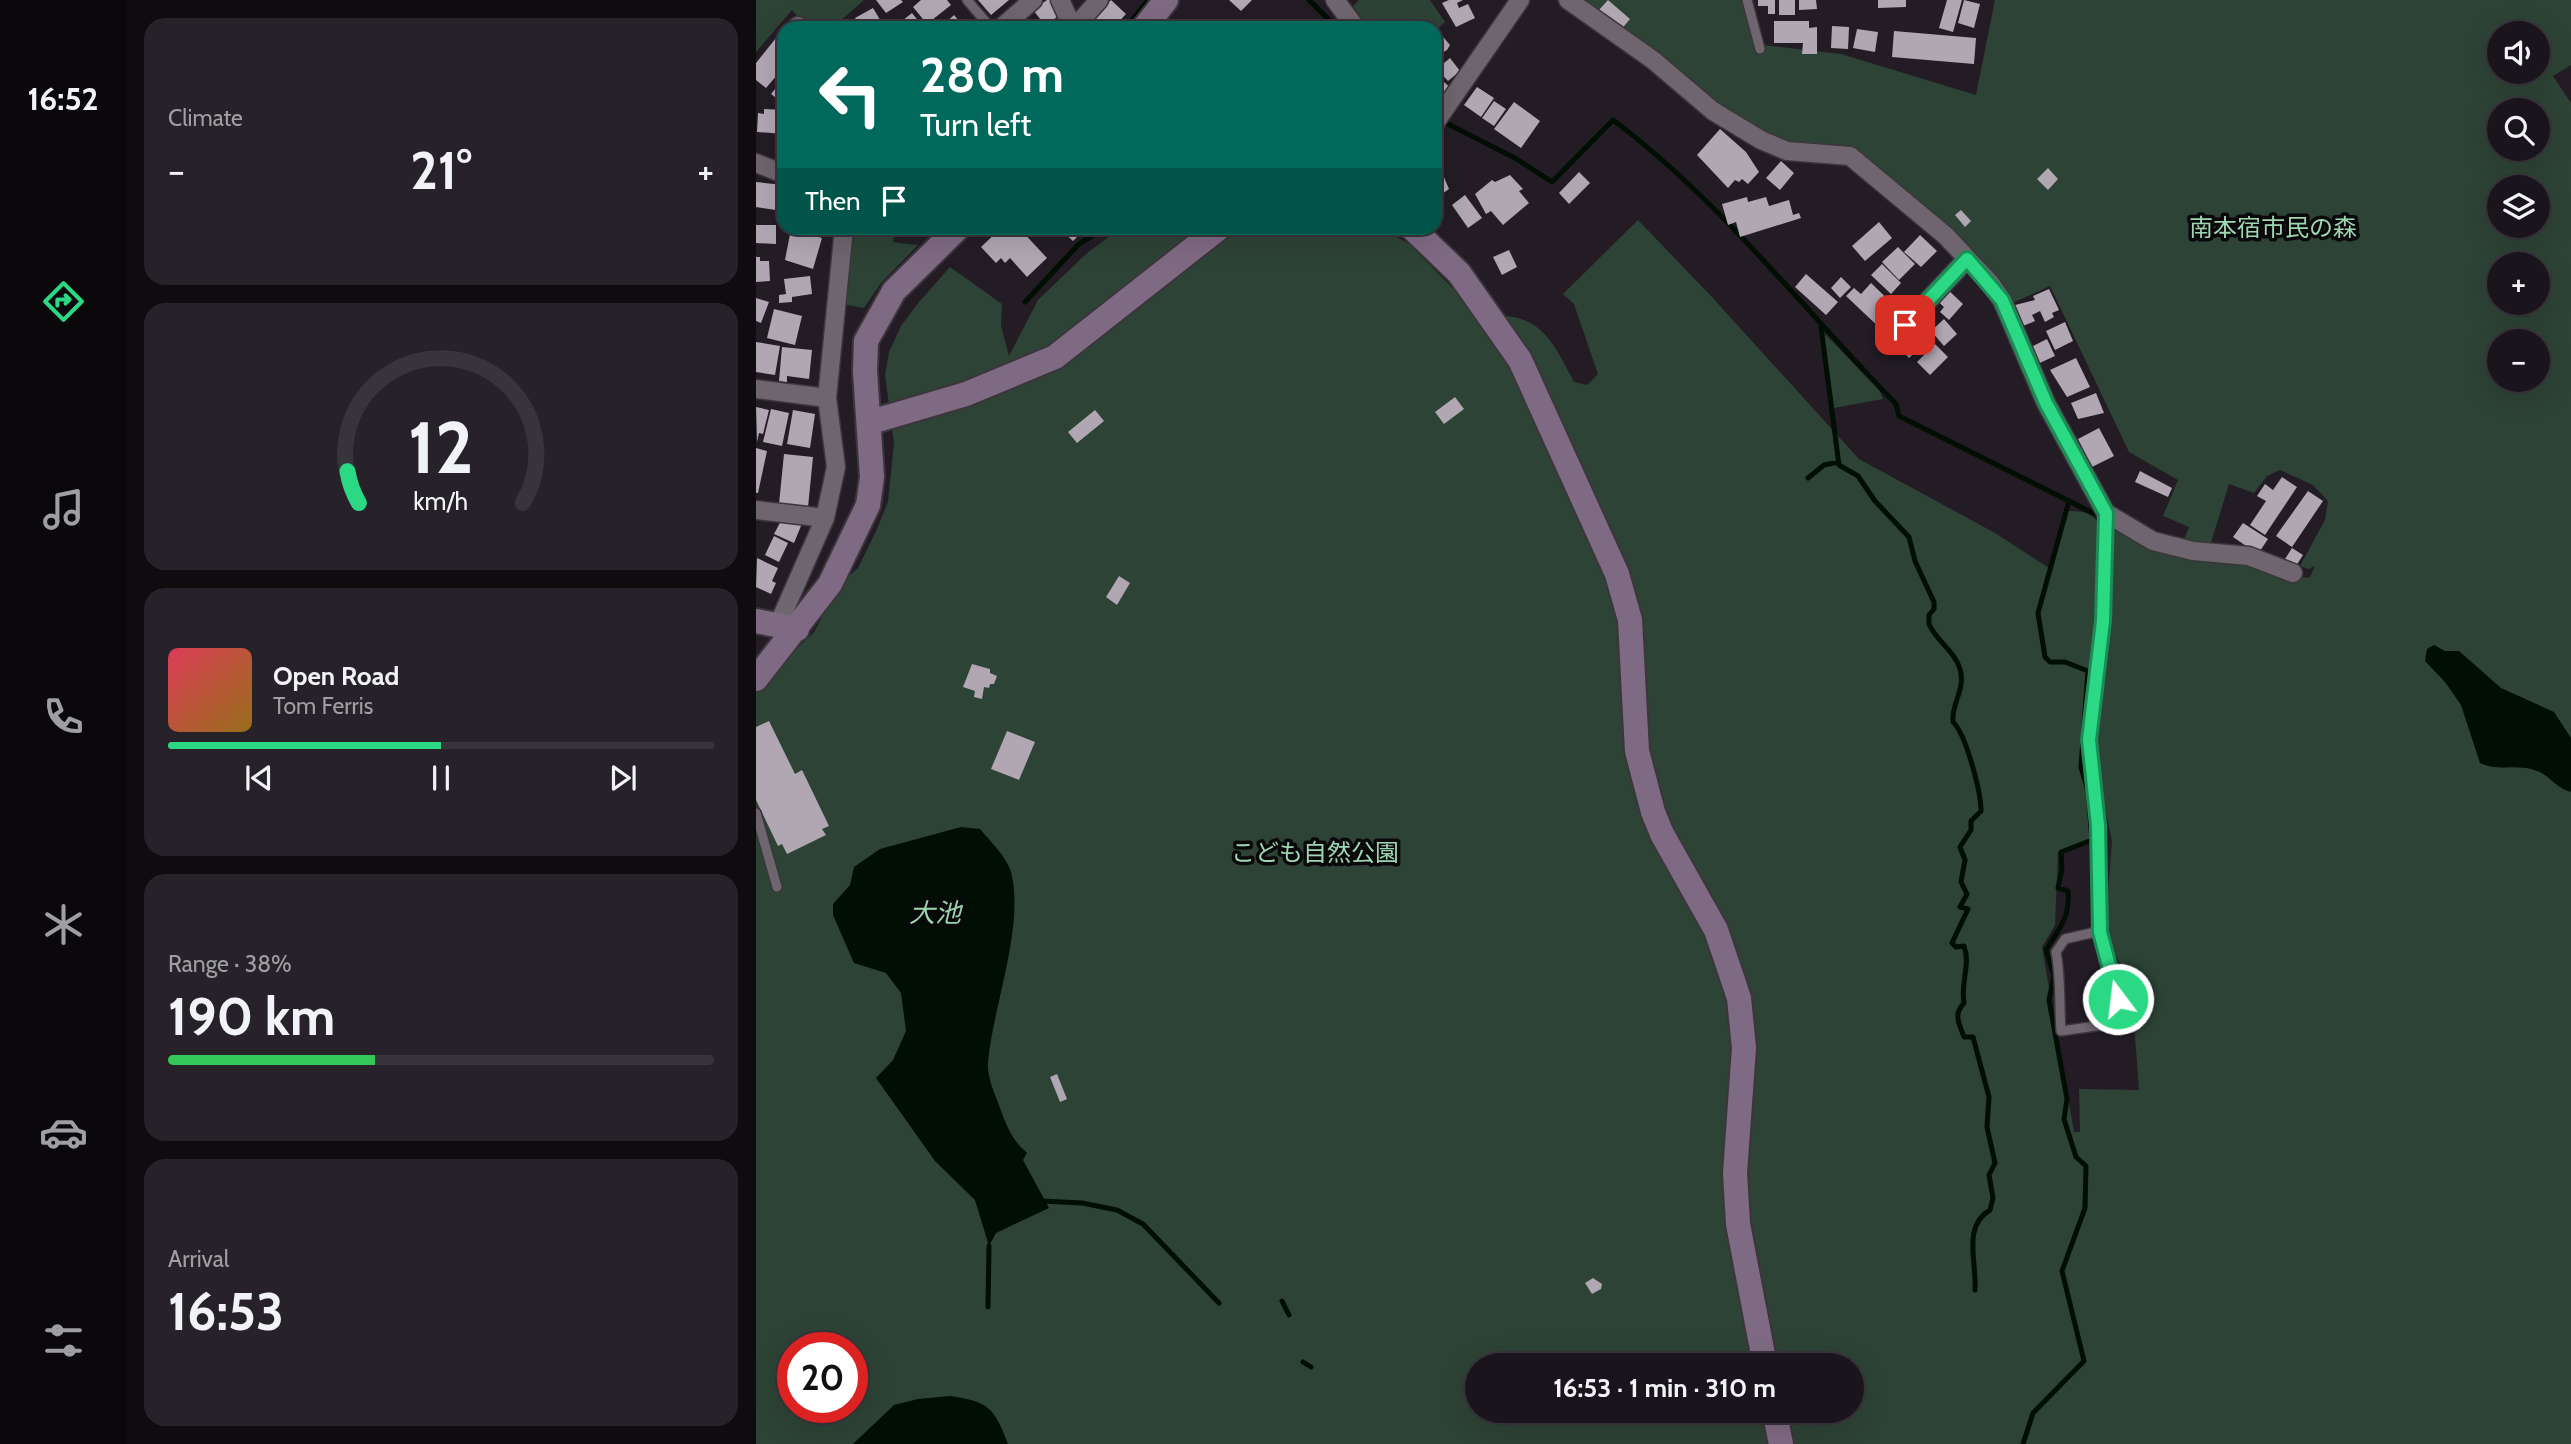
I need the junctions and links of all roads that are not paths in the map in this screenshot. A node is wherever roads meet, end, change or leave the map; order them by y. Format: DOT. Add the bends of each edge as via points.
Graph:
graph roads {
  1 [pos="967,0"];
  2 [pos="1033,0"];
  3 [pos="1060,0"];
  4 [pos="1099,0"];
  5 [pos="1166,0"];
  6 [pos="1335,0"];
  7 [pos="1520,0"];
  8 [pos="1568,0"];
  9 [pos="1747,0"];
  10 [pos="985,21"];
  11 [pos="1009,21"];
  12 [pos="1070,21"];
  13 [pos="1080,21"];
  14 [pos="1150,21"];
  15 [pos="1351,21"];
  16 [pos="1760,49"];
  17 [pos="1442,108"];
  18 [pos="756,163"];
  19 [pos="777,171"];
  20 [pos="843,235"];
  21 [pos="951,235"];
  22 [pos="1210,235"];
  23 [pos="1419,235"];
  24 [pos="1967,259"];
  25 [pos="1905,325"];
  26 [pos="756,389"];
  27 [pos="827,398"];
  28 [pos="871,422"];
  29 [pos="756,510"];
  30 [pos="2106,513"];
  31 [pos="825,518"];
  32 [pos="2293,573"];
  33 [pos="777,625"];
  34 [pos="756,679"];
  35 [pos="756,813"];
  36 [pos="777,887"];
  37 [pos="2100,932"];
  38 [pos="1763,1353"];
  39 [pos="1776,1423"];
  40 [pos="1780,1444"];
  1 -- 10 [label="lane"];
  2 -- 11 [label="street"];
  3 -- 12 [label="street"];
  4 -- 13 [label="street"];
  5 -- 14 [label="street"];
  6 -- 15 [label="street"];
  7 -- 17 [label="street"];
  8 -- 24 [label="street" via="1653,60 1713,111 1761,140 1787,151 1850,156"];
  9 -- 16 [label="lane"];
  18 -- 19 [label="street"];
  20 -- 27 [label="street"];
  21 -- 28 [label="street" via="894,291 866,341"];
  22 -- 28 [label="street" via="1055,357 966,394"];
  23 -- 38 [label="street" via="1459,273 1520,360 1617,574 1630,620 1637,751 1653,812 1716,930 1739,998 1744,1048 1735,1173 1738,1224"];
  24 -- 25 [label="street"];
  24 -- 30 [label="street" via="2002,300 2046,403"];
  26 -- 27 [label="street"];
  27 -- 31 [label="street" via="836,467"];
  28 -- 33 [label="street" via="868,505 830,584"];
  29 -- 31 [label="street"];
  30 -- 32 [label="street" via="2152,541 2193,551 2249,556"];
  30 -- 37 [label="lane" via="2103,621 2089,740 2101,865"];
  31 -- 33 [label="street"];
  33 -- 34 [label="street"];
  35 -- 36 [label="lane"];
  37 -- 37 [label="lane" via="2065,939 2056,951 2061,1031 2124,1022"];
  39 -- 40 [label="street"];
}
